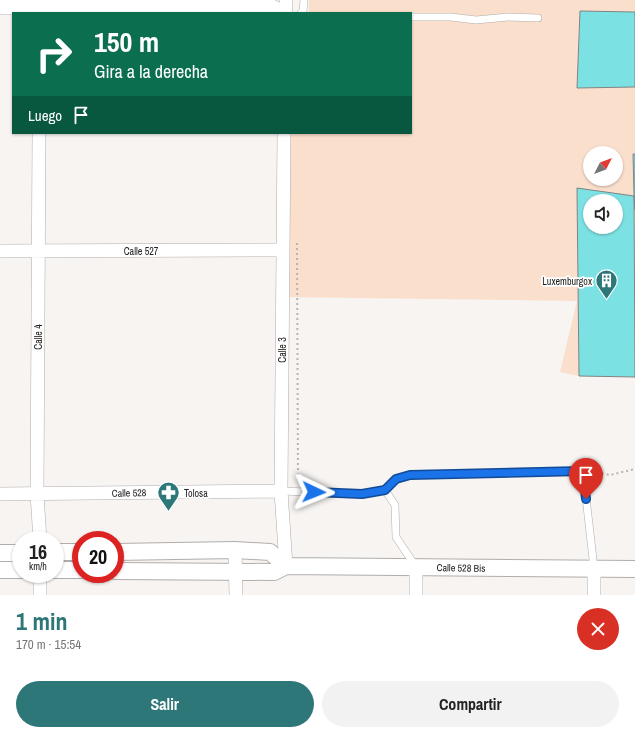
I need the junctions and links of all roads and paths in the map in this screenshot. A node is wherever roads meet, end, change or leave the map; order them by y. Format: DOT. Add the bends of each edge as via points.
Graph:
graph roads {
  1 [pos="286,0"];
  2 [pos="304,0"];
  3 [pos="0,6"];
  4 [pos="39,6"];
  5 [pos="277,12"];
  6 [pos="286,12"];
  7 [pos="303,12"];
  8 [pos="412,17"];
  9 [pos="538,18"];
  10 [pos="39,134"];
  11 [pos="284,134"];
  12 [pos="297,237"];
  13 [pos="283,250"];
  14 [pos="0,251"];
  15 [pos="38,251"];
  16 [pos="635,469"];
  17 [pos="583,471"];
  18 [pos="385,490"];
  19 [pos="281,491"];
  20 [pos="298,492"];
  21 [pos="0,494"];
  22 [pos="37,494"];
  23 [pos="39,531"];
  24 [pos="235,550"];
  25 [pos="124,552"];
  26 [pos="0,553"];
  27 [pos="12,553"];
  28 [pos="286,566"];
  29 [pos="416,568"];
  30 [pos="635,569"];
  31 [pos="0,570"];
  32 [pos="12,570"];
  33 [pos="594,570"];
  34 [pos="124,571"];
  35 [pos="236,571"];
  36 [pos="40,583"];
  37 [pos="40,595"];
  38 [pos="236,595"];
  39 [pos="416,595"];
  40 [pos="594,595"];
  1 -- 6 [label="street"];
  2 -- 7 [label="lane"];
  3 -- 4 [label="main road"];
  4 -- 5 [label="main road" via="266,6"];
  8 -- 9 [label="lane" via="476,20"];
  10 -- 15 [label="street, Calle 4"];
  11 -- 13 [label="street, Calle 3"];
  12 -- 20 [label="path"];
  13 -- 15 [label="street, Calle 527"];
  13 -- 19 [label="street, Calle 3"];
  14 -- 15 [label="street, Calle 527"];
  15 -- 22 [label="street, Calle 4"];
  16 -- 17 [label="path" via="610,475"];
  17 -- 18 [label="lane" via="410,475 396,479"];
  17 -- 33 [label="lane"];
  18 -- 20 [label="lane" via="362,494"];
  18 -- 29 [label="lane" via="395,505 396,537"];
  19 -- 20 [label="lane"];
  19 -- 22 [label="street, Calle 528"];
  19 -- 28 [label="street, Calle 3"];
  21 -- 22 [label="street, Calle 528"];
  22 -- 23 [label="street, Calle 4"];
  24 -- 25 [label="street"];
  24 -- 28 [label="street" via="270,552"];
  24 -- 35 [label="street"];
  26 -- 27 [label="street"];
  28 -- 29 [label="street, Calle 528 Bis"];
  28 -- 35 [label="street, Calle 528 Bis" via="274,572"];
  29 -- 33 [label="street, Calle 528 Bis"];
  29 -- 39 [label="street"];
  30 -- 33 [label="street, Calle 528 Bis"];
  31 -- 32 [label="street"];
  33 -- 40 [label="street"];
  34 -- 35 [label="street, Calle 528 Bis"];
  35 -- 38 [label="street"];
  36 -- 37 [label="street"];
}
